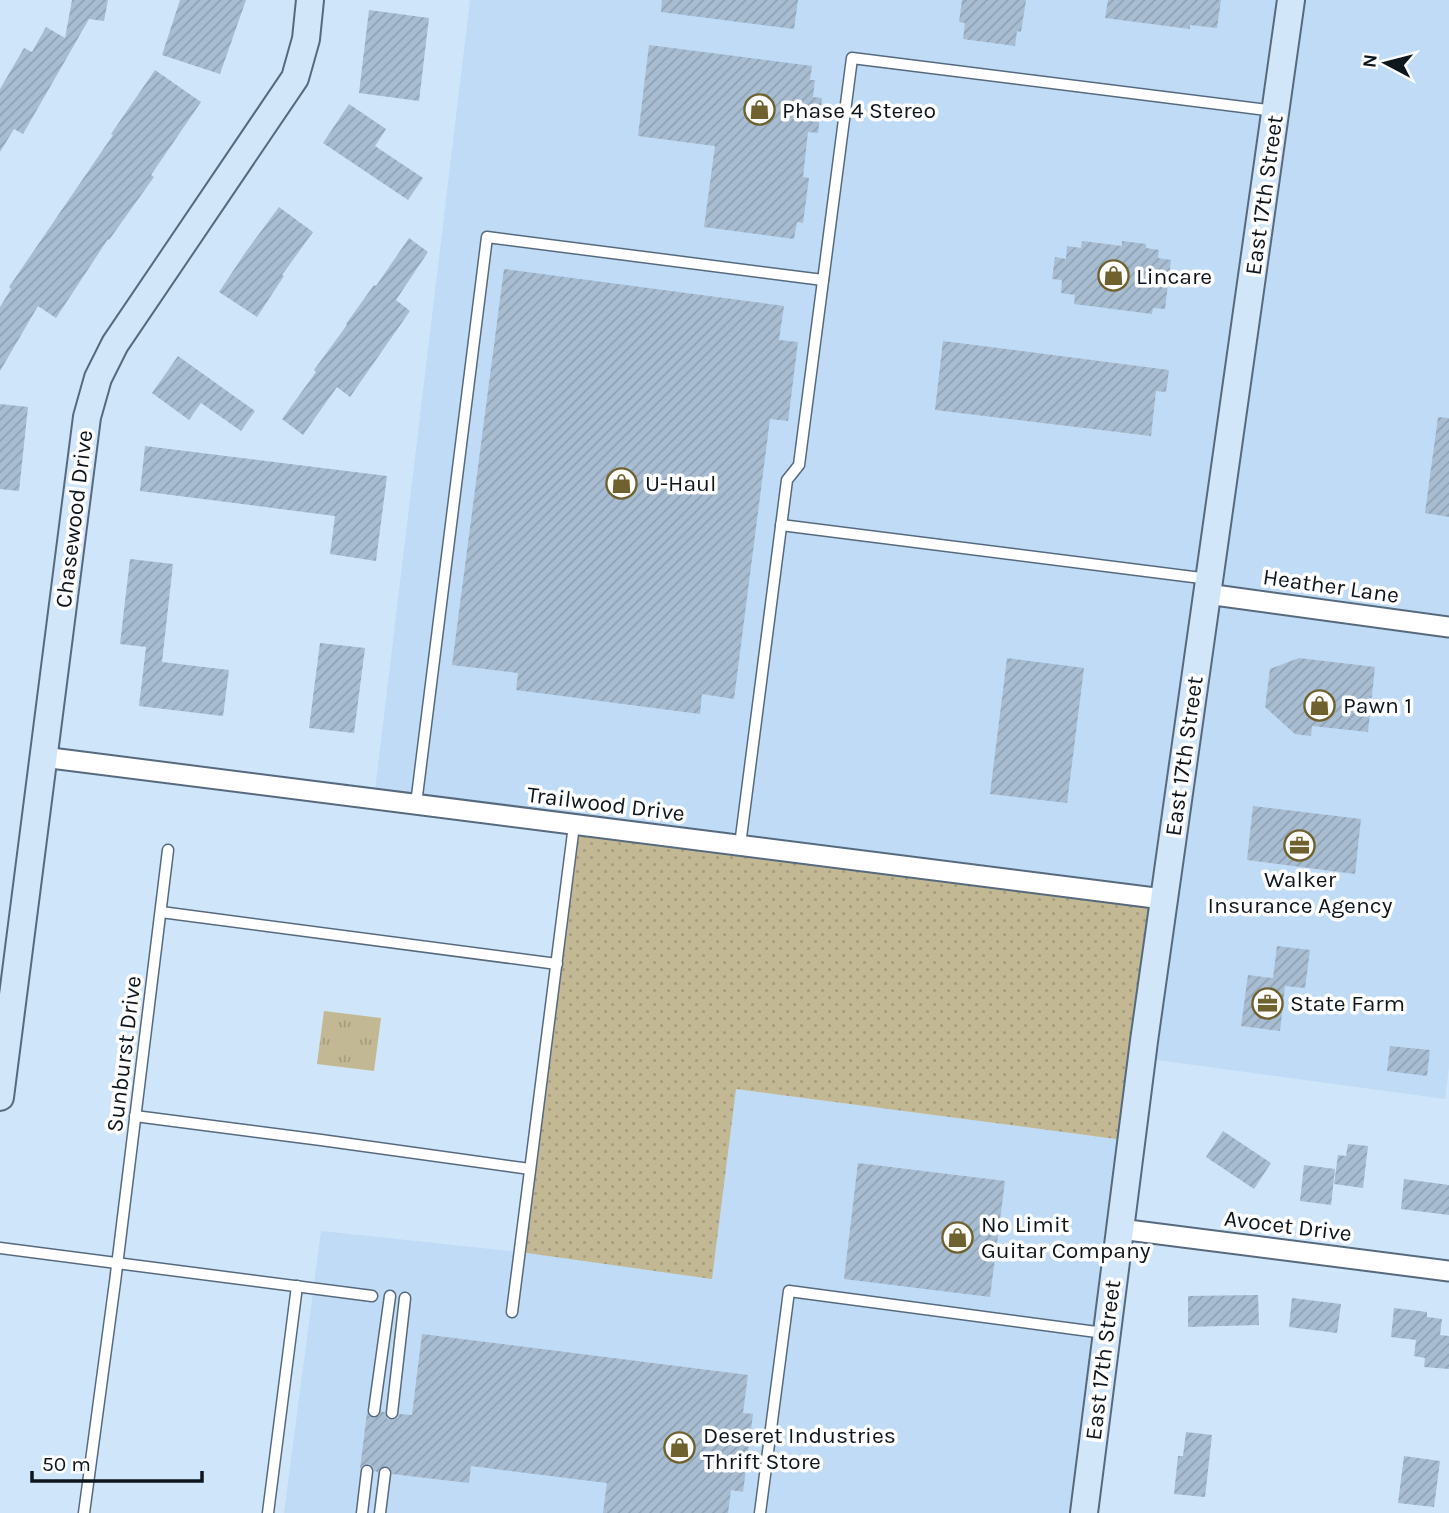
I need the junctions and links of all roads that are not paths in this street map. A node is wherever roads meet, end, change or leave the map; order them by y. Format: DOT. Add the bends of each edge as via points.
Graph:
graph roads {
  1 [pos="310,0"];
  2 [pos="1291,0"];
  3 [pos="1276,111"];
  4 [pos="822,280"];
  5 [pos="781,525"];
  6 [pos="1208,586"];
  7 [pos="1449,626"];
  8 [pos="43,757"];
  9 [pos="416,804"];
  10 [pos="574,825"];
  11 [pos="740,845"];
  12 [pos="168,850"];
  13 [pos="1163,899"];
  14 [pos="161,912"];
  15 [pos="556,964"];
  16 [pos="6,1005"];
  17 [pos="0,1097"];
  18 [pos="135,1116"];
  19 [pos="530,1169"];
  20 [pos="1120,1229"];
  21 [pos="0,1248"];
  22 [pos="117,1263"];
  23 [pos="1449,1271"];
  24 [pos="297,1286"];
  25 [pos="372,1296"];
  26 [pos="390,1296"];
  27 [pos="405,1298"];
  28 [pos="512,1312"];
  29 [pos="1107,1333"];
  30 [pos="374,1411"];
  31 [pos="392,1413"];
  32 [pos="367,1471"];
  33 [pos="385,1473"];
  34 [pos="84,1513"];
  35 [pos="268,1513"];
  36 [pos="362,1513"];
  37 [pos="380,1513"];
  38 [pos="760,1513"];
  39 [pos="1084,1513"];
  1 -- 8 [label="main road, Chasewood Drive" via="295,78 115,344 98,379 87,417"];
  2 -- 3 [label="main road, East 17th Street"];
  3 -- 4 [label="lane" via="852,58"];
  3 -- 6 [label="main road, East 17th Street"];
  4 -- 5 [label="lane" via="799,465 787,480"];
  4 -- 9 [label="lane" via="487,237"];
  5 -- 6 [label="lane"];
  5 -- 11 [label="lane"];
  6 -- 7 [label="street, Heather Lane"];
  6 -- 13 [label="main road, East 17th Street"];
  8 -- 9 [label="street, Trailwood Drive"];
  8 -- 16 [label="main road, Chasewood Drive"];
  9 -- 10 [label="street, Trailwood Drive"];
  10 -- 11 [label="street, Trailwood Drive"];
  10 -- 15 [label="lane"];
  11 -- 13 [label="street, Trailwood Drive"];
  12 -- 14 [label="lane, Sunburst Drive"];
  13 -- 20 [label="main road, East 17th Street"];
  14 -- 15 [label="lane"];
  14 -- 18 [label="lane, Sunburst Drive"];
  15 -- 19 [label="lane"];
  16 -- 17 [label="main road, Chasewood Drive"];
  18 -- 19 [label="lane"];
  18 -- 22 [label="lane, Sunburst Drive"];
  19 -- 28 [label="lane"];
  20 -- 23 [label="street, Avocet Drive"];
  20 -- 29 [label="main road, East 17th Street"];
  21 -- 22 [label="lane"];
  22 -- 24 [label="lane"];
  22 -- 34 [label="lane, Sunburst Drive"];
  24 -- 25 [label="lane"];
  24 -- 35 [label="lane"];
  26 -- 30 [label="lane"];
  27 -- 31 [label="lane"];
  29 -- 38 [label="lane" via="789,1291"];
  29 -- 39 [label="main road, East 17th Street"];
  32 -- 36 [label="lane"];
  33 -- 37 [label="lane"];
}
